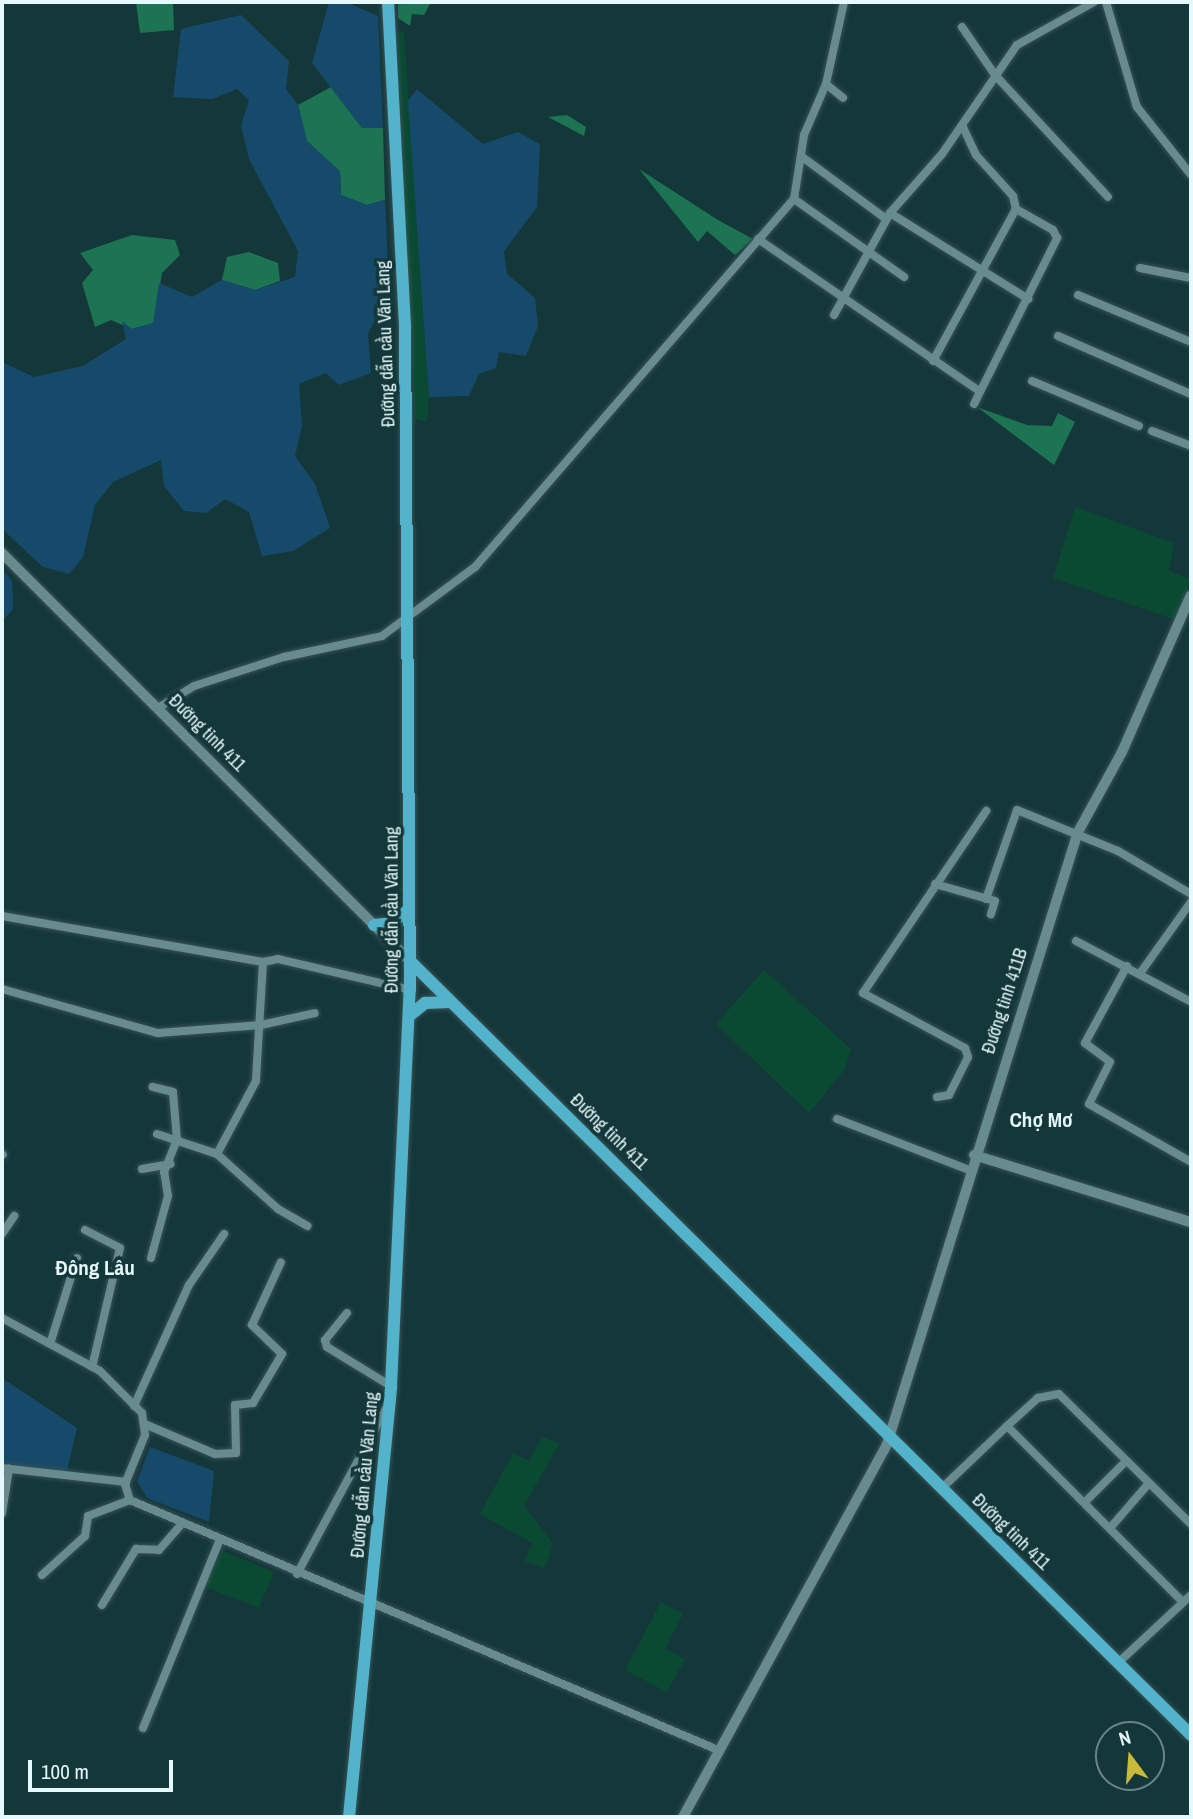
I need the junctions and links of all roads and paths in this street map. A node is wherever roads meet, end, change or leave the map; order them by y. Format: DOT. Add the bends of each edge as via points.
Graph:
graph roads {
  1 [pos="388,2"];
  2 [pos="844,2"];
  3 [pos="1094,2"];
  4 [pos="1106,2"];
  5 [pos="962,27"];
  6 [pos="995,75"];
  7 [pos="826,83"];
  8 [pos="843,98"];
  9 [pos="962,125"];
  10 [pos="801,156"];
  11 [pos="1191,175"];
  12 [pos="1108,197"];
  13 [pos="794,199"];
  14 [pos="1016,209"];
  15 [pos="888,216"];
  16 [pos="758,239"];
  17 [pos="867,254"];
  18 [pos="1140,268"];
  19 [pos="981,274"];
  20 [pos="904,277"];
  21 [pos="1191,278"];
  22 [pos="1078,295"];
  23 [pos="1028,299"];
  24 [pos="845,300"];
  25 [pos="834,315"];
  26 [pos="1058,336"];
  27 [pos="1191,342"];
  28 [pos="933,361"];
  29 [pos="1032,381"];
  30 [pos="979,391"];
  31 [pos="1191,394"];
  32 [pos="974,404"];
  33 [pos="1139,426"];
  34 [pos="1152,431"];
  35 [pos="1191,446"];
  36 [pos="2,553"];
  37 [pos="1191,595"];
  38 [pos="409,616"];
  39 [pos="158,708"];
  40 [pos="986,811"];
  41 [pos="1077,832"];
  42 [pos="935,884"];
  43 [pos="1191,894"];
  44 [pos="986,900"];
  45 [pos="1191,902"];
  46 [pos="409,909"];
  47 [pos="991,915"];
  48 [pos="2,916"];
  49 [pos="374,925"];
  50 [pos="1076,942"];
  51 [pos="410,961"];
  52 [pos="263,962"];
  53 [pos="1127,966"];
  54 [pos="1141,972"];
  55 [pos="2,989"];
  56 [pos="410,990"];
  57 [pos="451,1002"];
  58 [pos="1191,1002"];
  59 [pos="315,1013"];
  60 [pos="409,1016"];
  61 [pos="261,1025"];
  62 [pos="153,1087"];
  63 [pos="937,1097"];
  64 [pos="837,1119"];
  65 [pos="157,1134"];
  66 [pos="177,1140"];
  67 [pos="217,1154"];
  68 [pos="974,1155"];
  69 [pos="1191,1162"];
  70 [pos="171,1164"];
  71 [pos="142,1169"];
  72 [pos="969,1170"];
  73 [pos="14,1216"];
  74 [pos="1191,1222"];
  75 [pos="308,1226"];
  76 [pos="85,1230"];
  77 [pos="2,1234"];
  78 [pos="224,1234"];
  79 [pos="77,1258"];
  80 [pos="151,1258"];
  81 [pos="281,1262"];
  82 [pos="347,1312"];
  83 [pos="2,1318"];
  84 [pos="50,1344"];
  85 [pos="92,1367"];
  86 [pos="391,1386"];
  87 [pos="388,1404"];
  88 [pos="134,1406"];
  89 [pos="146,1425"];
  90 [pos="1007,1426"];
  91 [pos="889,1432"];
  92 [pos="1126,1461"];
  93 [pos="5,1468"];
  94 [pos="126,1482"];
  95 [pos="1149,1483"];
  96 [pos="942,1489"];
  97 [pos="130,1500"];
  98 [pos="1085,1502"];
  99 [pos="2,1513"];
  100 [pos="1191,1524"];
  101 [pos="180,1526"];
  102 [pos="1111,1527"];
  103 [pos="219,1542"];
  104 [pos="297,1574"];
  105 [pos="42,1575"];
  106 [pos="1191,1595"];
  107 [pos="1183,1602"];
  108 [pos="371,1603"];
  109 [pos="102,1605"];
  110 [pos="1119,1662"];
  111 [pos="143,1728"];
  112 [pos="1191,1735"];
  113 [pos="718,1750"];
  114 [pos="349,1817"];
  115 [pos="683,1817"];
  1 -- 38 [label="main road, Đường dẫn cầu Văn Lang" via="405,326"];
  2 -- 7 [label="street"];
  3 -- 6 [label="street" via="1023,40"];
  4 -- 11 [label="street" via="1137,107"];
  5 -- 6 [label="street"];
  6 -- 9 [label="street"];
  6 -- 12 [label="street"];
  7 -- 8 [label="street"];
  7 -- 10 [label="street"];
  9 -- 14 [label="street" via="976,155 1013,195"];
  9 -- 15 [label="street"];
  10 -- 13 [label="street"];
  10 -- 15 [label="street"];
  13 -- 16 [label="street"];
  13 -- 17 [label="street"];
  14 -- 19 [label="street"];
  14 -- 23 [label="street" via="1054,230 1057,238"];
  15 -- 17 [label="street"];
  15 -- 19 [label="street"];
  16 -- 24 [label="street"];
  16 -- 38 [label="street" via="475,567"];
  17 -- 20 [label="street"];
  17 -- 24 [label="street"];
  18 -- 21 [label="street"];
  19 -- 23 [label="street"];
  19 -- 28 [label="street"];
  22 -- 27 [label="street"];
  23 -- 30 [label="street"];
  24 -- 25 [label="street"];
  24 -- 28 [label="street"];
  26 -- 31 [label="street"];
  28 -- 30 [label="street"];
  29 -- 33 [label="street"];
  30 -- 32 [label="street"];
  34 -- 35 [label="street"];
  36 -- 39 [label="main road, Đường tỉnh 411"];
  37 -- 41 [label="main road, Đường tỉnh 411B" via="1122,752"];
  38 -- 39 [label="street" via="368,642 284,657 194,686"];
  38 -- 46 [label="main road, Đường dẫn cầu Văn Lang"];
  39 -- 49 [label="main road, Đường tỉnh 411"];
  40 -- 42 [label="street"];
  41 -- 43 [label="street"];
  41 -- 44 [label="street" via="1015,810"];
  41 -- 68 [label="main road, Đường tỉnh 411B"];
  42 -- 44 [label="street"];
  42 -- 63 [label="street" via="863,996 965,1048 968,1057 949,1095"];
  44 -- 47 [label="street" via="996,903"];
  45 -- 54 [label="street"];
  46 -- 49 [label="main road" via="392,923"];
  46 -- 51 [label="main road, Đường dẫn cầu Văn Lang"];
  48 -- 52 [label="street"];
  49 -- 51 [label="main road, Đường tỉnh 411"];
  50 -- 53 [label="street"];
  51 -- 56 [label="main road, Đường dẫn cầu Văn Lang"];
  51 -- 57 [label="main road, Đường tỉnh 411"];
  52 -- 56 [label="street" via="278,959"];
  52 -- 61 [label="street"];
  53 -- 54 [label="street"];
  53 -- 69 [label="street" via="1085,1044 1110,1062 1089,1104"];
  54 -- 58 [label="street"];
  55 -- 61 [label="street" via="158,1033"];
  56 -- 60 [label="main road, Đường dẫn cầu Văn Lang"];
  57 -- 60 [label="main road" via="425,1003"];
  57 -- 91 [label="main road, Đường tỉnh 411"];
  59 -- 61 [label="street"];
  60 -- 86 [label="main road, Đường dẫn cầu Văn Lang"];
  61 -- 67 [label="street" via="256,1081"];
  62 -- 66 [label="street" via="173,1092"];
  64 -- 72 [label="street"];
  65 -- 66 [label="street"];
  66 -- 67 [label="street"];
  66 -- 70 [label="street"];
  67 -- 75 [label="street" via="278,1209"];
  68 -- 72 [label="main road, Đường tỉnh 411B"];
  68 -- 74 [label="street"];
  70 -- 71 [label="street"];
  70 -- 80 [label="street" via="164,1172 168,1196"];
  72 -- 91 [label="main road, Đường tỉnh 411B"];
  73 -- 77 [label="street"];
  76 -- 85 [label="street" via="120,1248"];
  78 -- 88 [label="street" via="187,1288"];
  79 -- 84 [label="street"];
  81 -- 89 [label="street" via="252,1325 282,1354 253,1403 235,1405 236,1453 215,1454"];
  82 -- 86 [label="street" via="325,1340 327,1347"];
  83 -- 84 [label="street"];
  84 -- 85 [label="street"];
  85 -- 88 [label="street"];
  86 -- 87 [label="main road, Đường dẫn cầu Văn Lang"];
  87 -- 104 [label="street"];
  87 -- 108 [label="main road, Đường dẫn cầu Văn Lang"];
  88 -- 89 [label="street"];
  89 -- 94 [label="street"];
  90 -- 92 [label="street" via="1038,1398 1059,1394"];
  90 -- 96 [label="street"];
  90 -- 98 [label="street"];
  91 -- 96 [label="main road, Đường tỉnh 411"];
  91 -- 113 [label="main road, Đường tỉnh 411B"];
  92 -- 95 [label="street"];
  92 -- 98 [label="street"];
  93 -- 94 [label="street"];
  93 -- 99 [label="street"];
  94 -- 97 [label="street"];
  95 -- 100 [label="street"];
  95 -- 102 [label="street"];
  96 -- 110 [label="main road, Đường tỉnh 411"];
  97 -- 101 [label="street"];
  97 -- 105 [label="street" via="88,1516 85,1536"];
  98 -- 102 [label="street"];
  101 -- 103 [label="street"];
  101 -- 109 [label="street" via="159,1550 136,1549"];
  102 -- 107 [label="street"];
  103 -- 104 [label="street"];
  103 -- 111 [label="street"];
  104 -- 108 [label="street"];
  106 -- 107 [label="street"];
  107 -- 110 [label="street"];
  108 -- 113 [label="street"];
  108 -- 114 [label="main road, Đường dẫn cầu Văn Lang"];
  110 -- 112 [label="main road, Đường tỉnh 411"];
  113 -- 115 [label="main road, Đường tỉnh 411B"];
}
